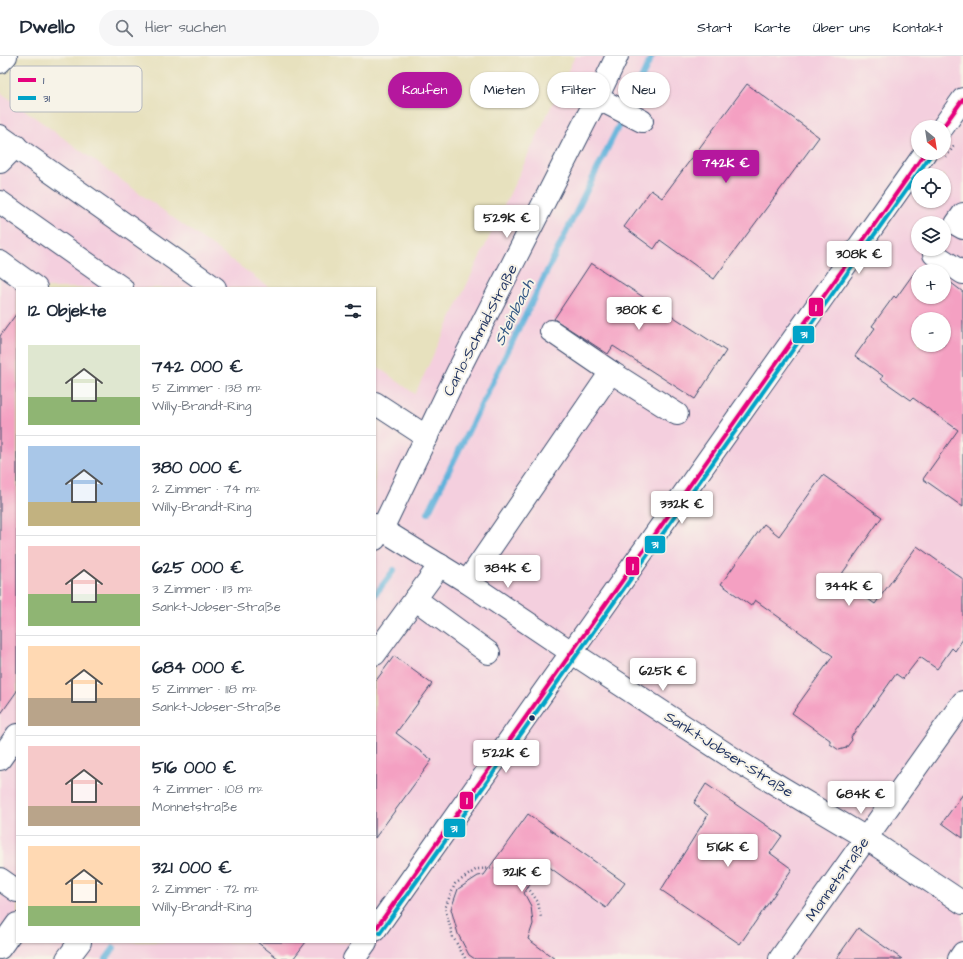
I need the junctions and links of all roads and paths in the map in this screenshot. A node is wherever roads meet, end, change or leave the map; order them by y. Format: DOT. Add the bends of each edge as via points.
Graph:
graph roads {
  1 [pos="6,56"];
  2 [pos="617,56"];
  3 [pos="0,62"];
  4 [pos="609,72"];
  5 [pos="963,99"];
  6 [pos="610,105"];
  7 [pos="592,108"];
  8 [pos="642,122"];
  9 [pos="951,133"];
  10 [pos="8,141"];
  11 [pos="932,160"];
  12 [pos="0,162"];
  13 [pos="0,202"];
  14 [pos="963,214"];
  15 [pos="963,228"];
  16 [pos="937,256"];
  17 [pos="0,262"];
  18 [pos="963,273"];
  19 [pos="35,287"];
  20 [pos="121,287"];
  21 [pos="214,287"];
  22 [pos="550,332"];
  23 [pos="612,372"];
  24 [pos="376,404"];
  25 [pos="677,414"];
  26 [pos="427,437"];
  27 [pos="377,531"];
  28 [pos="440,565"];
  29 [pos="467,582"];
  30 [pos="415,599"];
  31 [pos="571,652"];
  32 [pos="376,653"];
  33 [pos="489,653"];
  34 [pos="963,702"];
  35 [pos="16,736"];
  36 [pos="0,759"];
  37 [pos="866,838"];
  38 [pos="0,879"];
  39 [pos="16,890"];
  40 [pos="963,903"];
  41 [pos="541,918"];
  42 [pos="16,925"];
  43 [pos="376,929"];
  44 [pos="79,943"];
  45 [pos="365,943"];
  46 [pos="0,948"];
  47 [pos="963,953"];
  48 [pos="465,958"];
  49 [pos="67,959"];
  50 [pos="354,959"];
  51 [pos="780,959"];
  52 [pos="959,959"];
  1 -- 3 [label="main road"];
  2 -- 4 [label="main road, Carlo-Schmid-Straße"];
  5 -- 9 [label="main road"];
  6 -- 8 [label="main road"];
  7 -- 26 [label="main road, Carlo-Schmid-Straße"];
  10 -- 12 [label="main road"];
  10 -- 21 [label="main road"];
  11 -- 31 [label="main road"];
  13 -- 20 [label="main road"];
  14 -- 15 [label="main road" via="956,224"];
  16 -- 18 [label="main road"];
  17 -- 19 [label="main road"];
  22 -- 23 [label="main road"];
  23 -- 25 [label="main road"];
  23 -- 29 [label="main road"];
  24 -- 26 [label="main road"];
  26 -- 27 [label="main road, Carlo-Schmid-Straße"];
  27 -- 28 [label="main road, Sankt-Jobser-Straße"];
  28 -- 29 [label="main road, Sankt-Jobser-Straße"];
  28 -- 30 [label="main road"];
  29 -- 31 [label="main road, Sankt-Jobser-Straße"];
  30 -- 32 [label="main road"];
  30 -- 33 [label="main road"];
  31 -- 37 [label="main road, Sankt-Jobser-Straße" via="736,761"];
  31 -- 43 [label="main road"];
  34 -- 37 [label="main road, Monnetstraße"];
  35 -- 36 [label="main road"];
  37 -- 40 [label="main road, Sankt-Jobser-Straße"];
  37 -- 51 [label="main road, Monnetstraße"];
  38 -- 39 [label="main road"];
  41 -- 48 [label="path" via="538,902 524,882 500,868 477,870 454,884 445,908 453,937"];
  42 -- 46 [label="main road"];
  44 -- 49 [label="main road"];
  45 -- 50 [label="main road"];
  47 -- 52 [label="main road"];
}
